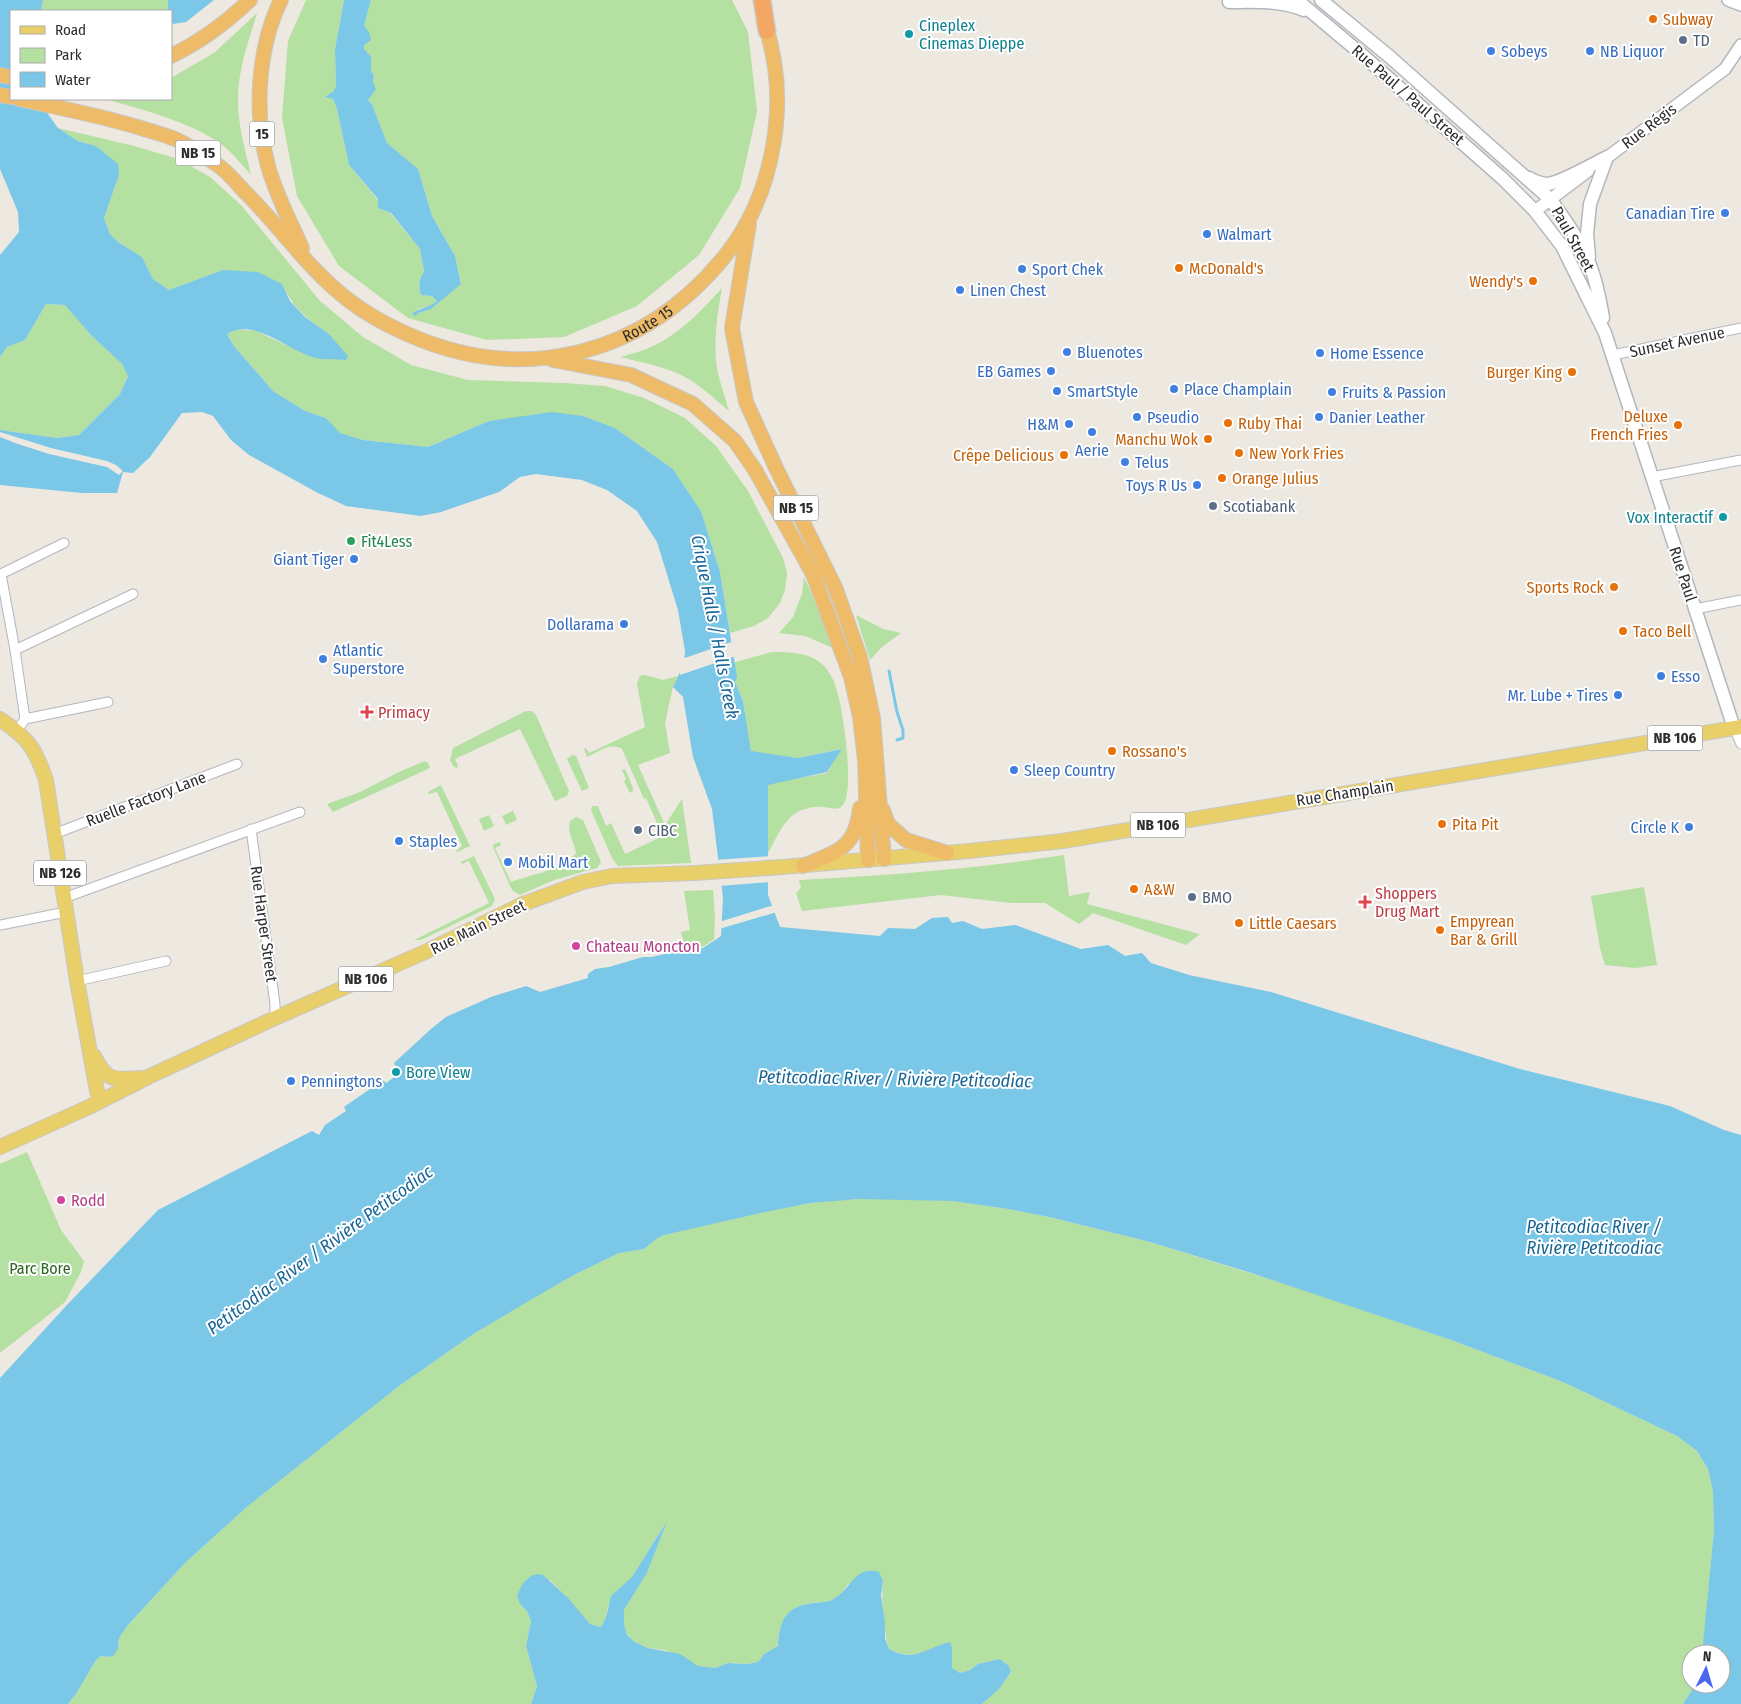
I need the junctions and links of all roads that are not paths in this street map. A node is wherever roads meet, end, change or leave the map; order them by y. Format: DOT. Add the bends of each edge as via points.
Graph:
graph roads {
  1 [pos="250,0"];
  2 [pos="281,0"];
  3 [pos="756,0"];
  4 [pos="762,0"];
  5 [pos="1231,0"];
  6 [pos="1297,0"];
  7 [pos="1321,0"];
  8 [pos="1728,0"];
  9 [pos="1741,5"];
  10 [pos="1314,14"];
  11 [pos="767,31"];
  12 [pos="1741,45"];
  13 [pos="172,56"];
  14 [pos="1741,58"];
  15 [pos="1726,69"];
  16 [pos="23,100"];
  17 [pos="1607,157"];
  18 [pos="1520,173"];
  19 [pos="1502,178"];
  20 [pos="1550,199"];
  21 [pos="1535,211"];
  22 [pos="750,216"];
  23 [pos="308,262"];
  24 [pos="1590,264"];
  25 [pos="1741,328"];
  26 [pos="1605,333"];
  27 [pos="1613,355"];
  28 [pos="543,358"];
  29 [pos="1741,460"];
  30 [pos="1652,477"];
  31 [pos="64,543"];
  32 [pos="133,594"];
  33 [pos="1741,600"];
  34 [pos="1695,609"];
  35 [pos="14,650"];
  36 [pos="108,702"];
  37 [pos="0,719"];
  38 [pos="21,725"];
  39 [pos="1738,734"];
  40 [pos="865,760"];
  41 [pos="237,764"];
  42 [pos="879,799"];
  43 [pos="300,812"];
  44 [pos="251,829"];
  45 [pos="54,834"];
  46 [pos="947,853"];
  47 [pos="884,858"];
  48 [pos="868,860"];
  49 [pos="803,866"];
  50 [pos="64,898"];
  51 [pos="66,912"];
  52 [pos="0,925"];
  53 [pos="166,961"];
  54 [pos="77,981"];
  55 [pos="275,1018"];
  56 [pos="88,1044"];
  57 [pos="148,1077"];
  58 [pos="100,1101"];
  59 [pos="0,1147"];
  1 -- 13 [label="highway" via="188,48"];
  2 -- 23 [label="highway, 15" via="268,36 262,68 262,133 278,197"];
  3 -- 11 [label="highway"];
  4 -- 11 [label="highway, Route 15 / NB 15"];
  5 -- 10 [label="main road" via="1229,2 1294,6"];
  6 -- 10 [label="main road"];
  7 -- 18 [label="main road, Paul Street"];
  8 -- 9 [label="street"];
  10 -- 19 [label="main road, Rue Paul / Paul Street"];
  11 -- 22 [label="highway, Route 15 / NB 15" via="775,68 777,106 773,144 764,181"];
  12 -- 15 [label="street, Rue Régis"];
  14 -- 15 [label="street"];
  15 -- 17 [label="street, Rue Régis"];
  16 -- 23 [label="highway, NB 15" via="125,123 175,139 220,166"];
  17 -- 18 [label="main road" via="1548,184"];
  17 -- 20 [label="street, Rue Régis"];
  17 -- 24 [label="main road" via="1590,204 1587,234"];
  18 -- 20 [label="main road, Paul Street"];
  19 -- 21 [label="main road, Paul Street"];
  20 -- 21 [label="street, Rue Régis"];
  20 -- 24 [label="main road, Paul Street" via="1566,220"];
  21 -- 26 [label="main road, Paul Street" via="1562,246"];
  22 -- 28 [label="highway, Route 15 / NB 15" via="708,278 665,314 616,341 580,352"];
  22 -- 42 [label="highway, NB 15" via="732,328 746,402 835,587 860,657 873,718"];
  23 -- 28 [label="highway, Route 15 / NB 15" via="350,302 426,343 484,357 513,360"];
  24 -- 26 [label="main road, Paul Street" via="1598,289"];
  25 -- 27 [label="street, Sunset Avenue"];
  26 -- 27 [label="main road, Rue Paul"];
  27 -- 30 [label="main road, Rue Paul"];
  28 -- 40 [label="highway, NB 15" via="631,375 693,404 735,442 755,470 813,574 851,677"];
  29 -- 30 [label="street"];
  30 -- 34 [label="main road, Rue Paul"];
  31 -- 35 [label="street" via="1,574"];
  32 -- 35 [label="street"];
  33 -- 34 [label="street"];
  34 -- 39 [label="main road, Rue Paul"];
  35 -- 38 [label="street"];
  36 -- 38 [label="street"];
  37 -- 38 [label="main road, NB 126"];
  38 -- 45 [label="main road, NB 126" via="46,780"];
  39 -- 46 [label="main road, Rue Champlain / NB 106" via="1063,840"];
  40 -- 48 [label="highway, NB 15"];
  40 -- 49 [label="highway" via="858,823 853,836 841,850"];
  41 -- 45 [label="street, Ruelle Factory Lane"];
  42 -- 46 [label="highway" via="888,824 906,840"];
  42 -- 47 [label="highway, NB 15"];
  43 -- 44 [label="street"];
  44 -- 50 [label="street"];
  44 -- 55 [label="street, Rue Harper Street"];
  45 -- 50 [label="main road, NB 126"];
  46 -- 47 [label="main road, NB 106"];
  47 -- 48 [label="main road, Rue Main Street / NB 106"];
  48 -- 49 [label="main road, Rue Main Street / NB 106"];
  49 -- 55 [label="main road, Rue Main Street / NB 106" via="612,876 583,882 523,904 416,956"];
  50 -- 51 [label="main road, NB 126"];
  51 -- 52 [label="street"];
  51 -- 54 [label="main road, NB 126"];
  53 -- 54 [label="street"];
  54 -- 56 [label="main road, NB 126"];
  55 -- 57 [label="main road, Rue Main Street / NB 106"];
  56 -- 57 [label="main road" via="102,1072 113,1078"];
  56 -- 58 [label="main road, NB 126"];
  57 -- 58 [label="main road, Rue Main Street / NB 106"];
  58 -- 59 [label="main road, NB 106"];
}
